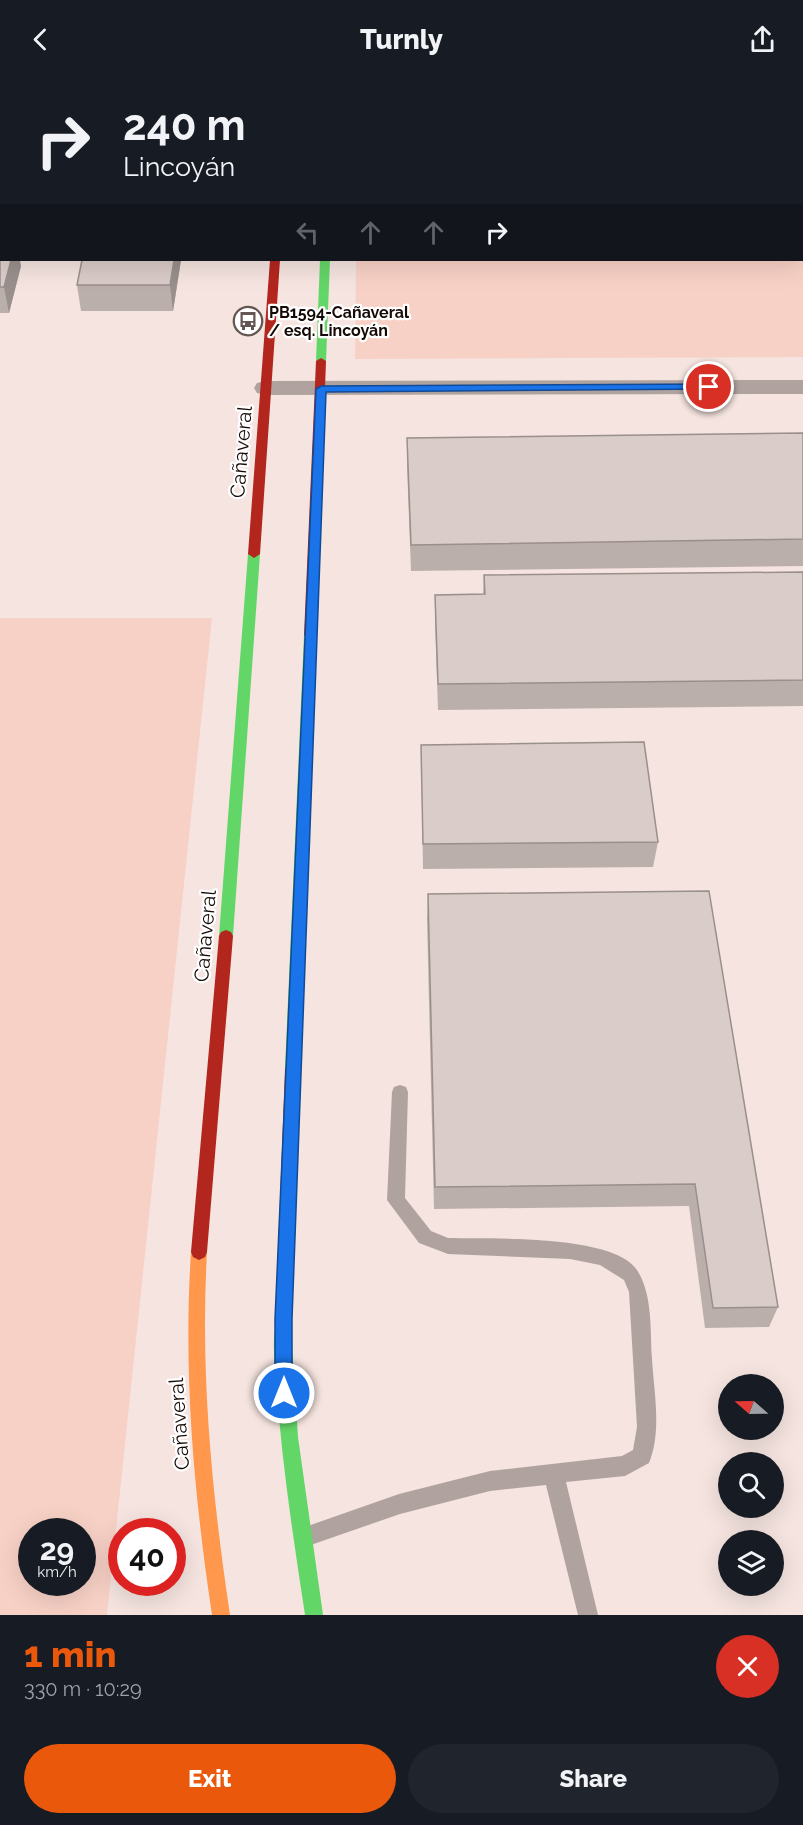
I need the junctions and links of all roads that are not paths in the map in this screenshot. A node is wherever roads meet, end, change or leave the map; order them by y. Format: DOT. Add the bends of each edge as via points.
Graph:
graph roads {
  1 [pos="275,261"];
  2 [pos="325,261"];
  3 [pos="803,387"];
  4 [pos="265,388"];
  5 [pos="321,389"];
  6 [pos="400,1092"];
  7 [pos="554,1475"];
  8 [pos="302,1538"];
  9 [pos="221,1615"];
  10 [pos="314,1615"];
  11 [pos="588,1615"];
  1 -- 4 [label="street, Cañaveral"];
  2 -- 5 [label="street"];
  3 -- 5 [label="street"];
  4 -- 5 [label="street"];
  4 -- 9 [label="street, Cañaveral" via="227,921 196,1284 198,1432"];
  5 -- 8 [label="street" via="283,1319 284,1393"];
  6 -- 7 [label="lane" via="396,1200 425,1237 448,1246 570,1251 604,1257 630,1274 638,1292 647,1427 642,1456 625,1466"];
  7 -- 8 [label="lane" via="490,1481 399,1504"];
  7 -- 11 [label="lane"];
  8 -- 10 [label="street"];
}
